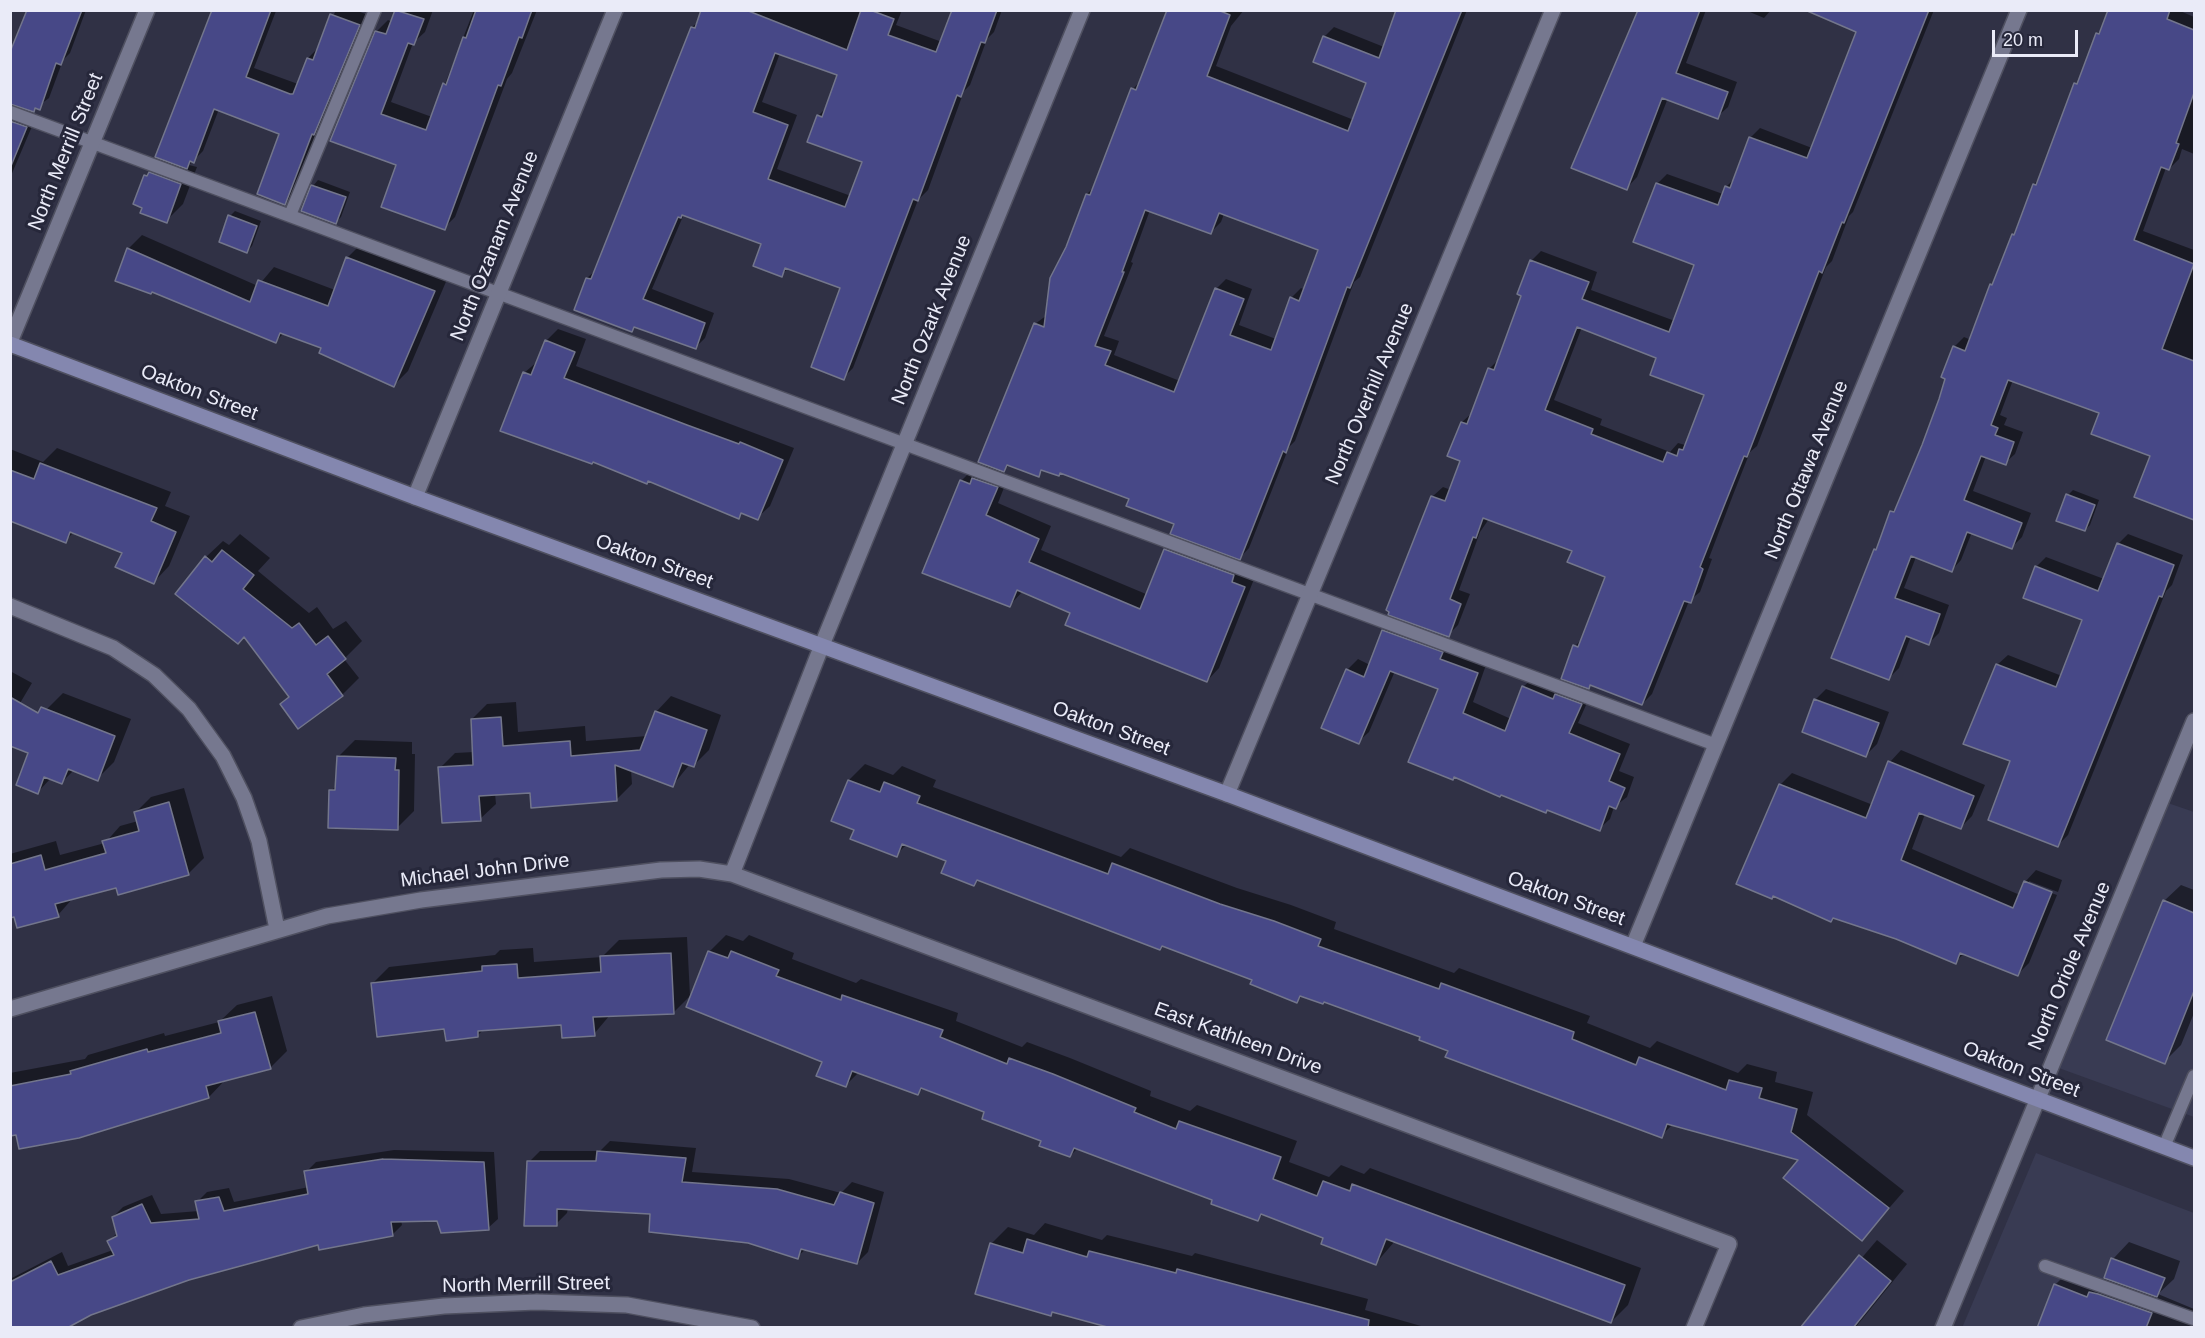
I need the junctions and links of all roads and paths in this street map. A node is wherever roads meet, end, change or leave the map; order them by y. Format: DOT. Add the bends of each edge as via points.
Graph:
graph roads {
  1 [pos="147,10"];
  2 [pos="375,10"];
  3 [pos="615,10"];
  4 [pos="1082,10"];
  5 [pos="1553,10"];
  6 [pos="2019,10"];
  7 [pos="10,112"];
  8 [pos="93,142"];
  9 [pos="290,215"];
  10 [pos="499,293"];
  11 [pos="10,343"];
  12 [pos="904,443"];
  13 [pos="415,497"];
  14 [pos="1310,594"];
  15 [pos="10,606"];
  16 [pos="822,645"];
  17 [pos="2194,722"];
  18 [pos="1716,745"];
  19 [pos="1227,794"];
  20 [pos="732,874"];
  21 [pos="277,929"];
  22 [pos="1633,946"];
  23 [pos="10,1009"];
  24 [pos="2194,1076"];
  25 [pos="2037,1099"];
  26 [pos="2164,1147"];
  27 [pos="2194,1158"];
  28 [pos="2045,1266"];
  29 [pos="2194,1319"];
  30 [pos="301,1328"];
  31 [pos="752,1328"];
  32 [pos="1694,1328"];
  33 [pos="1943,1328"];
  1 -- 8 [label="street, North Merrill Street"];
  2 -- 9 [label="lane"];
  3 -- 10 [label="street, North Ozanam Avenue"];
  4 -- 12 [label="street, North Ozark Avenue"];
  5 -- 14 [label="street, North Overhill Avenue"];
  6 -- 18 [label="street, North Ottawa Avenue"];
  7 -- 8 [label="lane"];
  8 -- 9 [label="lane"];
  8 -- 11 [label="street, North Merrill Street"];
  9 -- 10 [label="lane"];
  10 -- 12 [label="lane"];
  10 -- 13 [label="street, North Ozanam Avenue"];
  11 -- 13 [label="main road, Oakton Street"];
  12 -- 14 [label="lane"];
  12 -- 16 [label="street, North Ozark Avenue"];
  13 -- 16 [label="main road, Oakton Street"];
  14 -- 18 [label="lane"];
  14 -- 19 [label="street, North Overhill Avenue"];
  15 -- 21 [label="street" via="113,648 154,675 189,709 223,756 244,798 259,840"];
  16 -- 19 [label="main road, Oakton Street"];
  16 -- 20 [label="street"];
  17 -- 25 [label="street, North Oriole Avenue"];
  18 -- 22 [label="street, North Ottawa Avenue"];
  19 -- 22 [label="main road, Oakton Street"];
  20 -- 21 [label="street, Michael John Drive" via="671,870 561,882 421,900"];
  20 -- 32 [label="street, East Kathleen Drive" via="1729,1244"];
  21 -- 23 [label="street, Michael John Drive"];
  22 -- 25 [label="main road, Oakton Street"];
  24 -- 26 [label="lane"];
  25 -- 26 [label="main road, Oakton Street"];
  25 -- 33 [label="street, North Oriole Avenue"];
  26 -- 27 [label="main road, Oakton Street"];
  28 -- 29 [label="lane"];
  30 -- 31 [label="street, North Merrill Street" via="364,1315 444,1306 536,1302 627,1305"];
}
